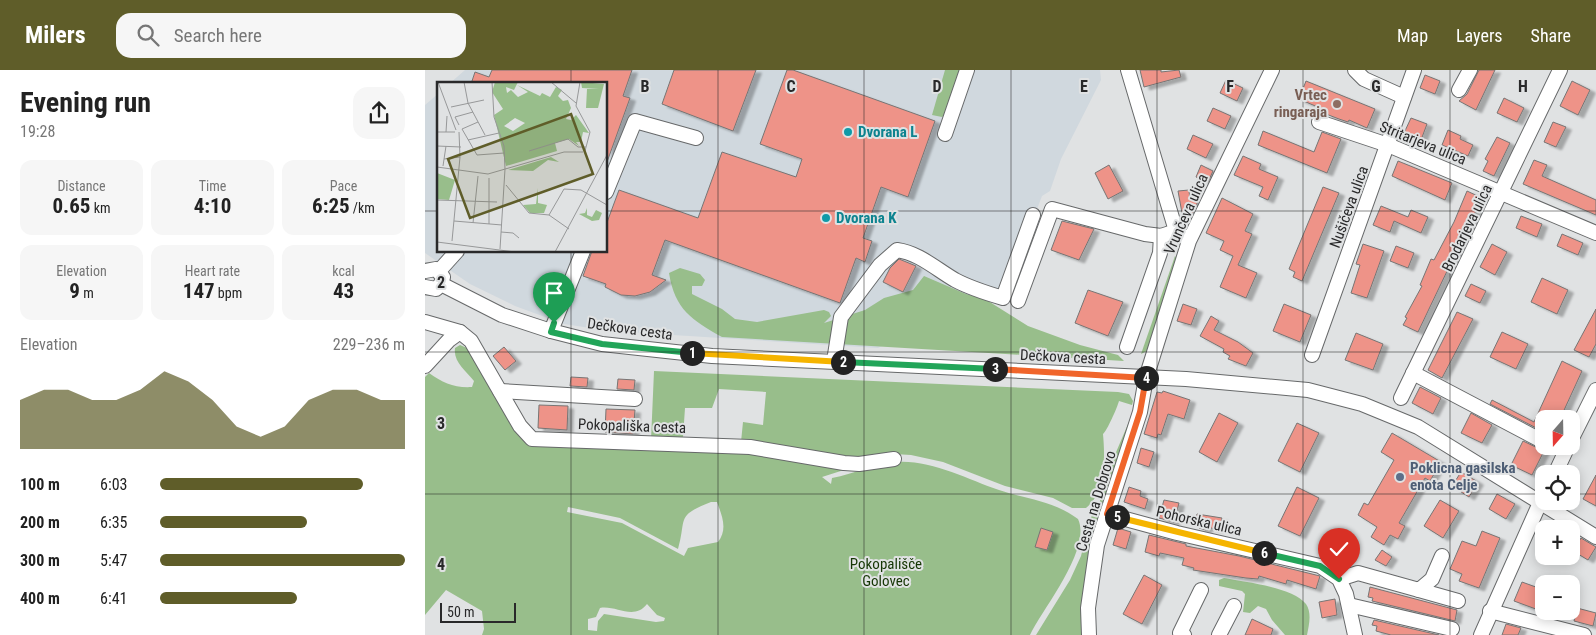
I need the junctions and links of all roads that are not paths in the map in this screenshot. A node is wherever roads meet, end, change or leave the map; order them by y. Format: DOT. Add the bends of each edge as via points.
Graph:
graph roads {
  1 [pos="967,70"];
  2 [pos="1128,70"];
  3 [pos="1272,70"];
  4 [pos="1355,70"];
  5 [pos="1414,70"];
  6 [pos="1470,70"];
  7 [pos="1560,70"];
  8 [pos="1459,90"];
  9 [pos="1404,97"];
  10 [pos="1319,122"];
  11 [pos="945,134"];
  12 [pos="697,138"];
  13 [pos="1388,145"];
  14 [pos="607,190"];
  15 [pos="1502,192"];
  16 [pos="1033,215"];
  17 [pos="1176,231"];
  18 [pos="1596,233"];
  19 [pos="1161,236"];
  20 [pos="1189,241"];
  21 [pos="456,252"];
  22 [pos="583,252"];
  23 [pos="435,275"];
  24 [pos="425,287"];
  25 [pos="1018,301"];
  26 [pos="425,322"];
  27 [pos="460,332"];
  28 [pos="551,332"];
  29 [pos="1127,347"];
  30 [pos="1313,355"];
  31 [pos="834,361"];
  32 [pos="425,366"];
  33 [pos="1413,373"];
  34 [pos="1146,378"];
  35 [pos="1596,390"];
  36 [pos="500,391"];
  37 [pos="1401,398"];
  38 [pos="635,399"];
  39 [pos="1580,422"];
  40 [pos="1535,437"];
  41 [pos="894,459"];
  42 [pos="1535,496"];
  43 [pos="1537,510"];
  44 [pos="1557,510"];
  45 [pos="1107,514"];
  46 [pos="1596,537"];
  47 [pos="1442,556"];
  48 [pos="1339,579"];
  49 [pos="1201,590"];
  50 [pos="1419,590"];
  51 [pos="1457,601"];
  52 [pos="1349,605"];
  53 [pos="1234,606"];
  54 [pos="1491,611"];
  55 [pos="1452,629"];
  56 [pos="1358,634"];
  57 [pos="1089,635"];
  58 [pos="1184,635"];
  59 [pos="1219,635"];
  60 [pos="1481,635"];
  61 [pos="1584,635"];
  1 -- 11 [label="street"];
  2 -- 17 [label="street"];
  3 -- 20 [label="street, Vrunčeva ulica"];
  4 -- 9 [label="street" via="1363,79"];
  5 -- 9 [label="street, Nušičeva ulica"];
  6 -- 8 [label="street"];
  7 -- 15 [label="street, Brodarjeva ulica"];
  9 -- 13 [label="street, Nušičeva ulica"];
  10 -- 13 [label="street, Stritarjeva ulica"];
  12 -- 14 [label="street" via="635,121"];
  13 -- 15 [label="street, Stritarjeva ulica"];
  13 -- 30 [label="street, Nušičeva ulica"];
  15 -- 18 [label="street, Stritarjeva ulica"];
  15 -- 33 [label="street, Brodarjeva ulica"];
  16 -- 31 [label="street" via="1003,298 957,281 911,252 897,250 880,265 841,317"];
  17 -- 19 [label="street"];
  17 -- 20 [label="street"];
  19 -- 25 [label="street" via="1094,222 1052,209"];
  19 -- 29 [label="street" via="1160,253"];
  20 -- 34 [label="street, Vrunčeva ulica"];
  21 -- 23 [label="street"];
  22 -- 28 [label="street"];
  23 -- 24 [label="street" via="432,290"];
  23 -- 28 [label="street, Dečkova cesta" via="501,315"];
  26 -- 27 [label="street"];
  27 -- 32 [label="street"];
  27 -- 36 [label="street, Pokopališka cesta" via="471,341"];
  28 -- 31 [label="street, Dečkova cesta" via="602,344 693,354"];
  31 -- 34 [label="street, Dečkova cesta"];
  33 -- 37 [label="street, Brodarjeva ulica"];
  33 -- 40 [label="street"];
  34 -- 42 [label="street, Dečkova cesta" via="1308,390 1362,404 1433,435"];
  34 -- 45 [label="street, Cesta na Dobrovo" via="1140,412"];
  35 -- 39 [label="street"];
  36 -- 38 [label="street"];
  36 -- 41 [label="street, Pokopališka cesta" via="520,426 532,439 750,447 859,464"];
  43 -- 54 [label="street"];
  44 -- 46 [label="street, Dečkova cesta"];
  45 -- 48 [label="street, Pohorska ulica" via="1177,534 1320,566"];
  45 -- 57 [label="street, Cesta na Dobrovo" via="1091,574"];
  47 -- 50 [label="street" via="1432,579"];
  48 -- 50 [label="street" via="1358,573"];
  48 -- 52 [label="street"];
  49 -- 58 [label="street" via="1183,624 1181,633"];
  50 -- 51 [label="street"];
  52 -- 55 [label="street"];
  52 -- 56 [label="street"];
  53 -- 59 [label="street"];
  54 -- 60 [label="street"];
  54 -- 61 [label="street"];
}
